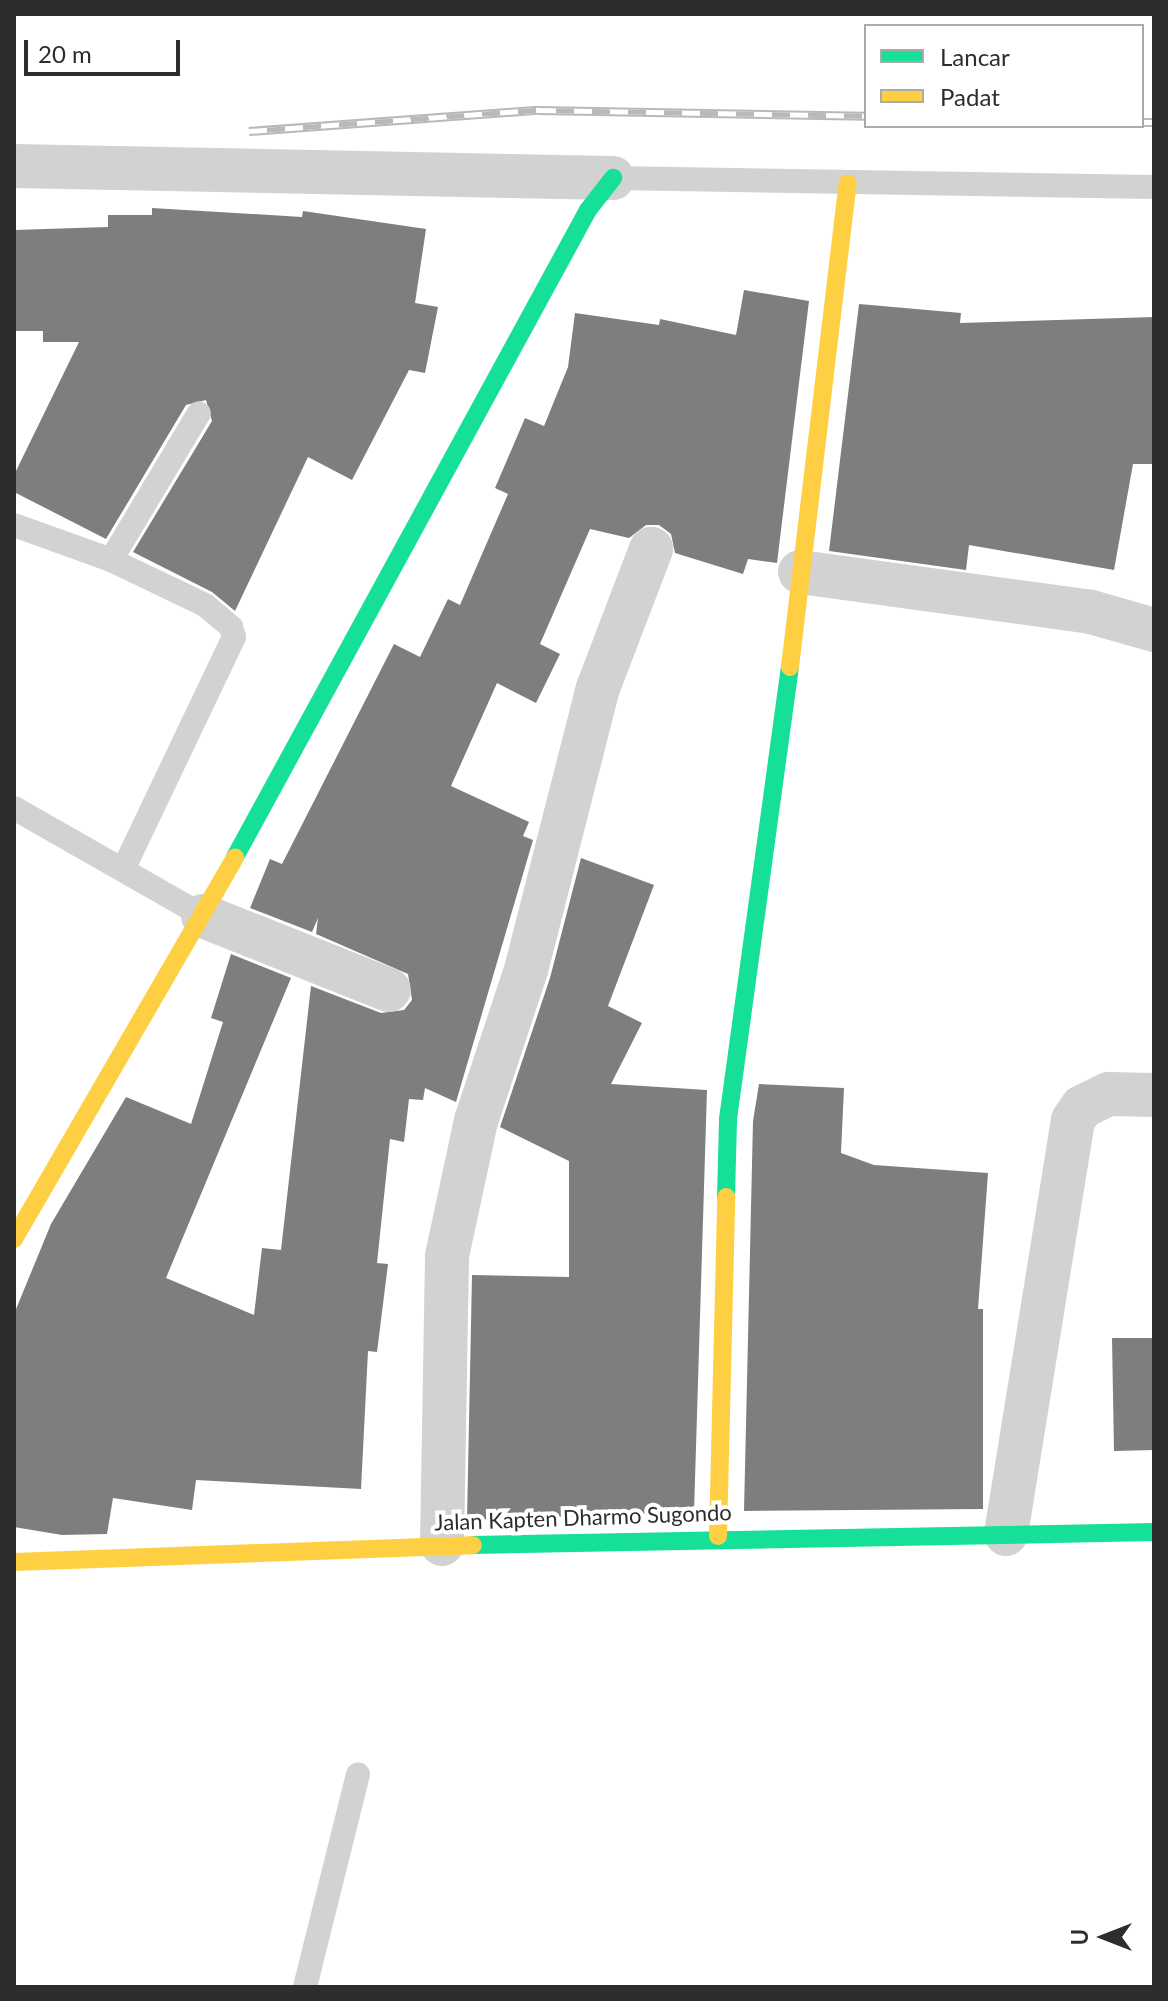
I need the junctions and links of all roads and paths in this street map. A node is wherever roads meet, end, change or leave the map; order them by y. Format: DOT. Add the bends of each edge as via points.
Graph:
graph roads {
  1 [pos="14,166"];
  2 [pos="613,178"];
  3 [pos="848,183"];
  4 [pos="1154,187"];
  5 [pos="199,413"];
  6 [pos="14,525"];
  7 [pos="651,549"];
  8 [pos="111,560"];
  9 [pos="800,572"];
  10 [pos="1154,630"];
  11 [pos="14,808"];
  12 [pos="124,868"];
  13 [pos="203,916"];
  14 [pos="389,990"];
  15 [pos="1154,1095"];
  16 [pos="14,1239"];
  17 [pos="1154,1532"];
  18 [pos="1006,1534"];
  19 [pos="718,1536"];
  20 [pos="442,1544"];
  21 [pos="14,1562"];
  22 [pos="358,1774"];
  23 [pos="305,1987"];
  1 -- 2 [label="street"];
  2 -- 3 [label="lane"];
  2 -- 13 [label="street" via="588,210"];
  3 -- 4 [label="lane"];
  3 -- 9 [label="street"];
  5 -- 8 [label="lane"];
  6 -- 8 [label="lane"];
  7 -- 20 [label="street" via="598,688 526,970 476,1121 447,1256"];
  8 -- 12 [label="lane" via="225,617 234,637"];
  9 -- 10 [label="street" via="1091,612"];
  9 -- 19 [label="street" via="755,956 728,1119"];
  11 -- 12 [label="lane"];
  12 -- 13 [label="lane"];
  13 -- 14 [label="street"];
  13 -- 16 [label="street"];
  15 -- 18 [label="street" via="1109,1094 1082,1107 1073,1120"];
  17 -- 18 [label="street, Jalan Kapten Dharmo Sugondo"];
  18 -- 19 [label="street, Jalan Kapten Dharmo Sugondo"];
  19 -- 20 [label="street, Jalan Kapten Dharmo Sugondo"];
  20 -- 21 [label="street, Jalan Kapten Dharmo Sugondo"];
  22 -- 23 [label="lane"];
}
